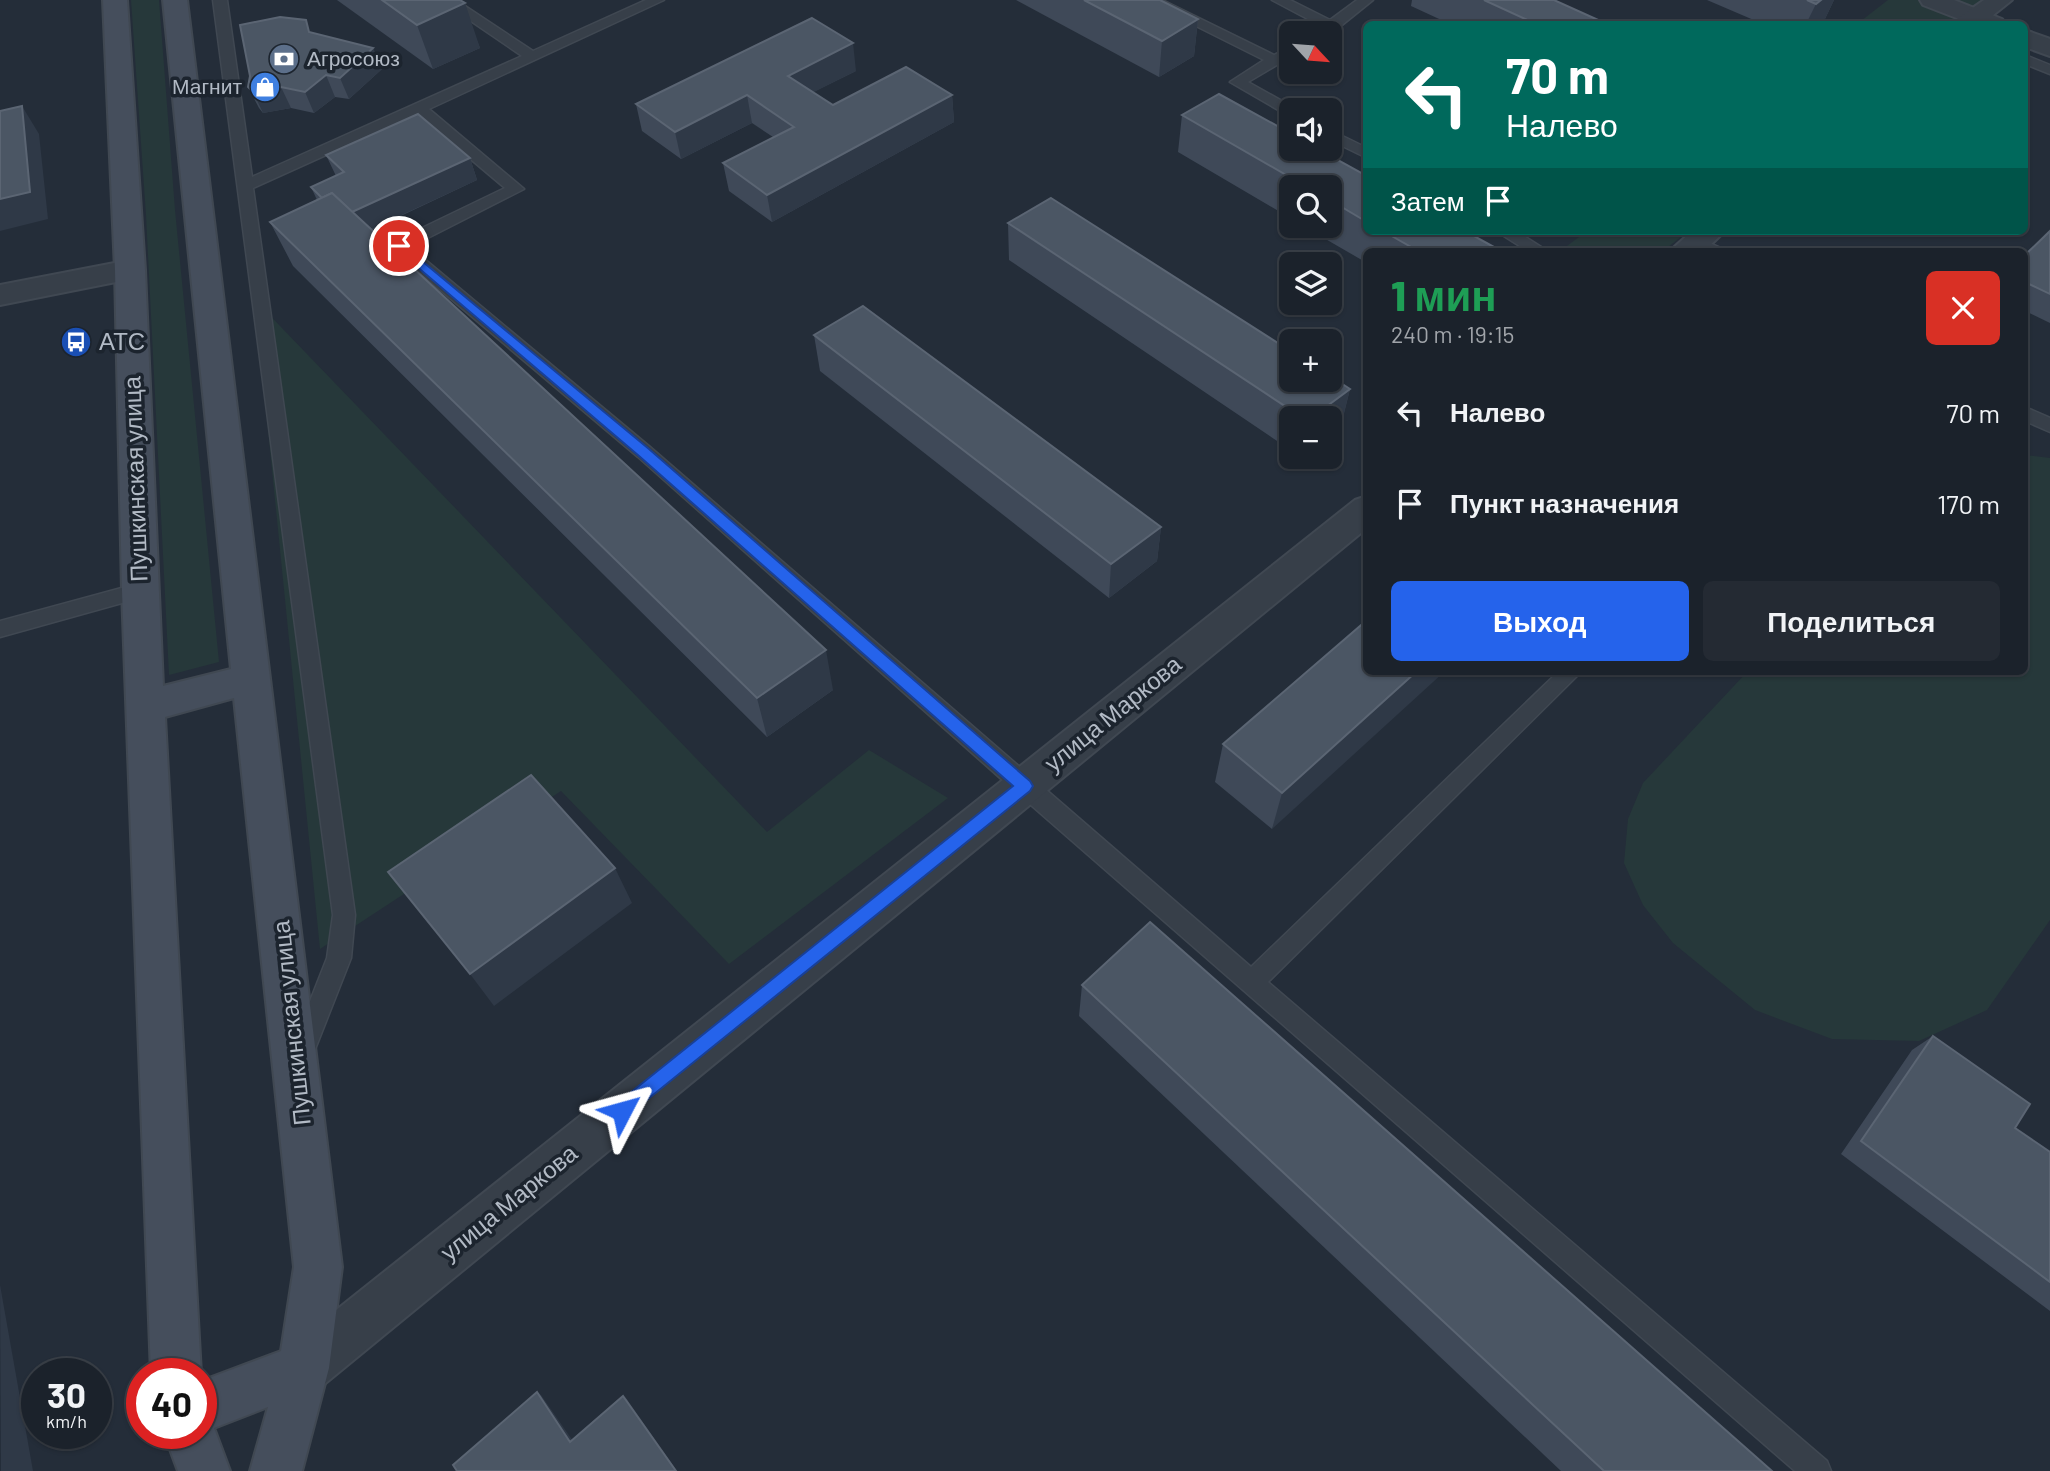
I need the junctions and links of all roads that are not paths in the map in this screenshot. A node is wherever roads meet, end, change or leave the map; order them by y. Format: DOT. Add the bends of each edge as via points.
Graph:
graph roads {
  1 [pos="115,0"];
  2 [pos="175,0"];
  3 [pos="220,0"];
  4 [pos="447,0"];
  5 [pos="657,0"];
  6 [pos="1151,0"];
  7 [pos="1279,0"];
  8 [pos="1366,0"];
  9 [pos="1933,0"];
  10 [pos="2000,0"];
  11 [pos="1312,21"];
  12 [pos="1338,21"];
  13 [pos="1976,21"];
  14 [pos="1979,21"];
  15 [pos="2028,39"];
  16 [pos="2050,48"];
  17 [pos="532,57"];
  18 [pos="1279,57"];
  19 [pos="1274,60"];
  20 [pos="2028,60"];
  21 [pos="2050,70"];
  22 [pos="1279,105"];
  23 [pos="419,107"];
  24 [pos="1342,140"];
  25 [pos="1363,152"];
  26 [pos="245,186"];
  27 [pos="1511,235"];
  28 [pos="1534,248"];
  29 [pos="130,270"];
  30 [pos="0,295"];
  31 [pos="2028,415"];
  32 [pos="2050,426"];
  33 [pos="1363,512"];
  34 [pos="140,592"];
  35 [pos="0,629"];
  36 [pos="1568,675"];
  37 [pos="250,679"];
  38 [pos="146,705"];
  39 [pos="1024,786"];
  40 [pos="1252,982"];
  41 [pos="297,1067"];
  42 [pos="175,1358"];
  43 [pos="304,1368"];
  44 [pos="217,1401"];
  45 [pos="196,1449"];
  46 [pos="204,1471"];
  47 [pos="276,1471"];
  48 [pos="1817,1471"];
  1 -- 29 [label="main road, Пушкинская улица"];
  2 -- 37 [label="main road, Пушкинская улица"];
  3 -- 26 [label="lane"];
  4 -- 17 [label="lane"];
  5 -- 17 [label="lane"];
  6 -- 19 [label="lane"];
  7 -- 11 [label="lane"];
  8 -- 12 [label="lane"];
  9 -- 13 [label="street"];
  10 -- 14 [label="street"];
  15 -- 16 [label="street"];
  17 -- 23 [label="lane"];
  18 -- 19 [label="lane"];
  19 -- 22 [label="lane" via="1237,82"];
  20 -- 21 [label="lane"];
  23 -- 26 [label="lane"];
  23 -- 39 [label="lane" via="516,189 399,246 644,452"];
  24 -- 25 [label="lane"];
  26 -- 41 [label="lane" via="344,915 339,958"];
  27 -- 28 [label="lane"];
  29 -- 30 [label="street"];
  29 -- 34 [label="main road, Пушкинская улица"];
  31 -- 32 [label="lane"];
  33 -- 39 [label="street, улица Маркова"];
  34 -- 35 [label="lane"];
  34 -- 38 [label="main road, Пушкинская улица"];
  36 -- 40 [label="lane"];
  37 -- 38 [label="main road"];
  37 -- 41 [label="main road, Пушкинская улица"];
  38 -- 42 [label="main road, Пушкинская улица"];
  39 -- 40 [label="lane"];
  39 -- 43 [label="street, улица Маркова"];
  40 -- 48 [label="lane"];
  41 -- 43 [label="main road, Пушкинская улица" via="317,1267"];
  43 -- 44 [label="main road"];
  43 -- 47 [label="main road, Пушкинская улица"];
  45 -- 46 [label="main road"];
}
